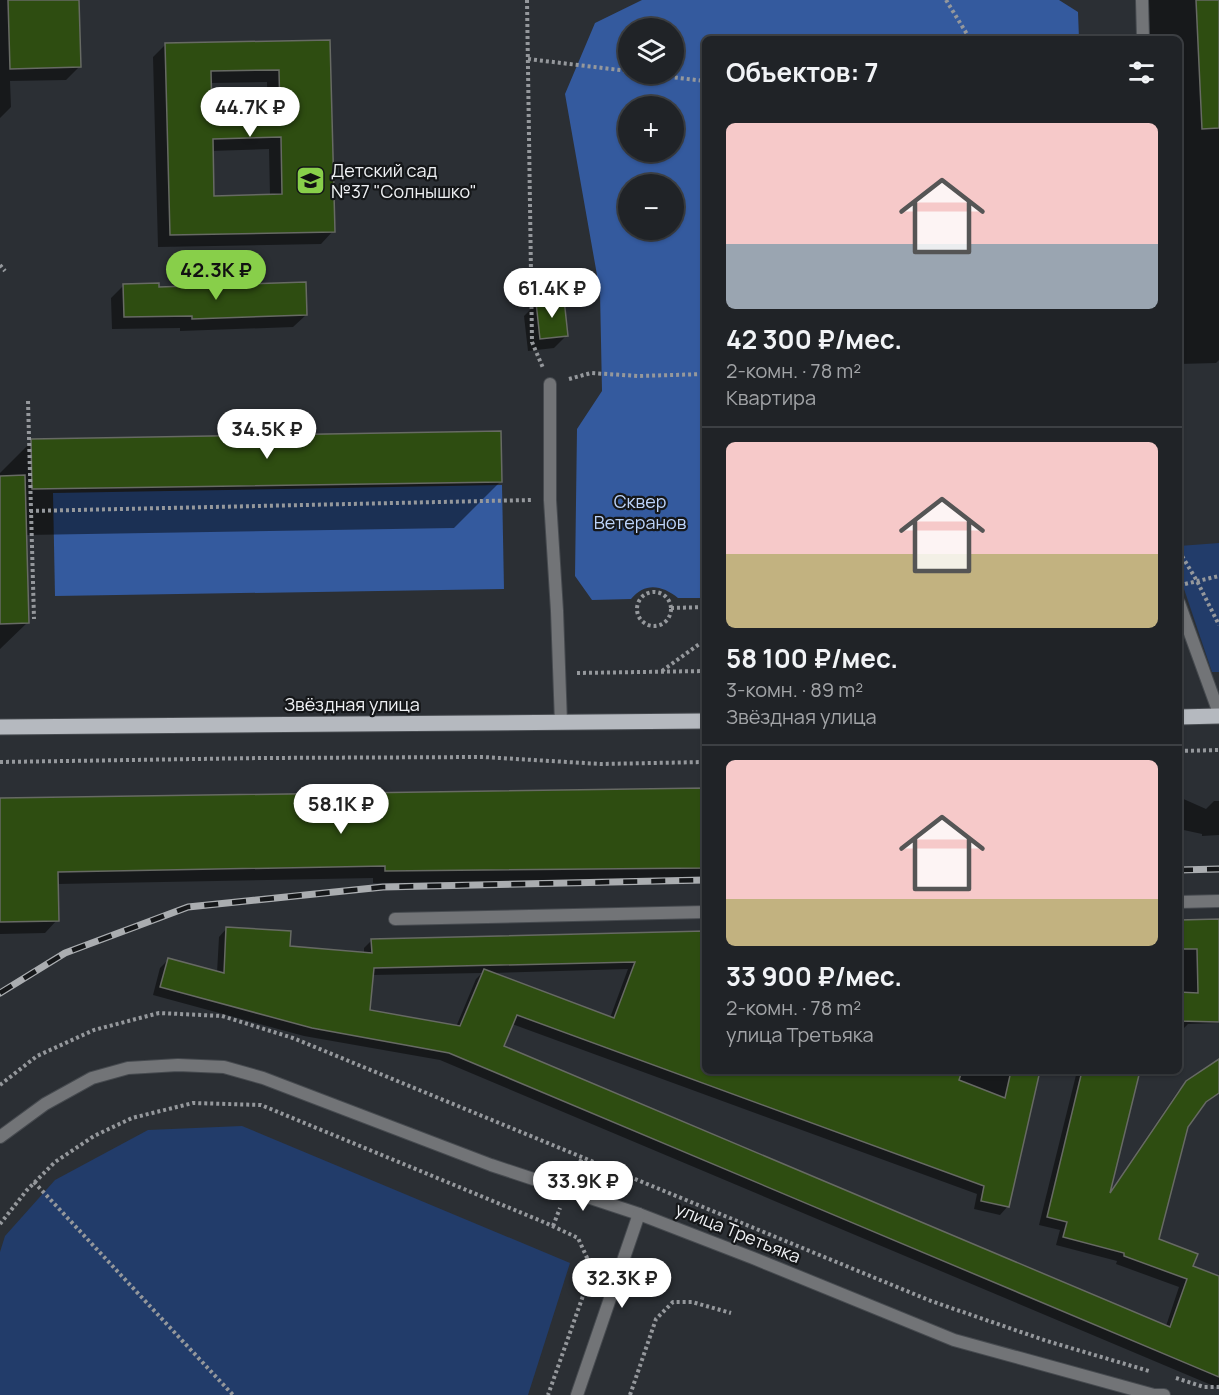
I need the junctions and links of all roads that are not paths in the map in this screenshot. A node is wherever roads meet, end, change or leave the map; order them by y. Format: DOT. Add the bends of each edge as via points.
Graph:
graph roads {
  1 [pos="1142,0"];
  2 [pos="1143,36"];
  3 [pos="550,384"];
  4 [pos="1182,611"];
  5 [pos="1219,715"];
  6 [pos="1182,717"];
  7 [pos="702,721"];
  8 [pos="561,723"];
  9 [pos="0,727"];
  10 [pos="1219,901"];
  11 [pos="1182,902"];
  12 [pos="702,912"];
  13 [pos="395,919"];
  14 [pos="0,1137"];
  15 [pos="639,1214"];
  16 [pos="577,1395"];
  17 [pos="1164,1395"];
  1 -- 2 [label="street"];
  3 -- 8 [label="street" via="550,500"];
  4 -- 5 [label="street"];
  5 -- 6 [label="main road"];
  7 -- 8 [label="main road, Звёздная улица"];
  8 -- 9 [label="main road, Звёздная улица"];
  10 -- 11 [label="street"];
  12 -- 13 [label="street"];
  14 -- 15 [label="street, улица Третьяка" via="45,1104 92,1078 128,1068 224,1067 263,1078 491,1165"];
  15 -- 16 [label="street"];
  15 -- 17 [label="street, улица Третьяка" via="954,1340"];
}
